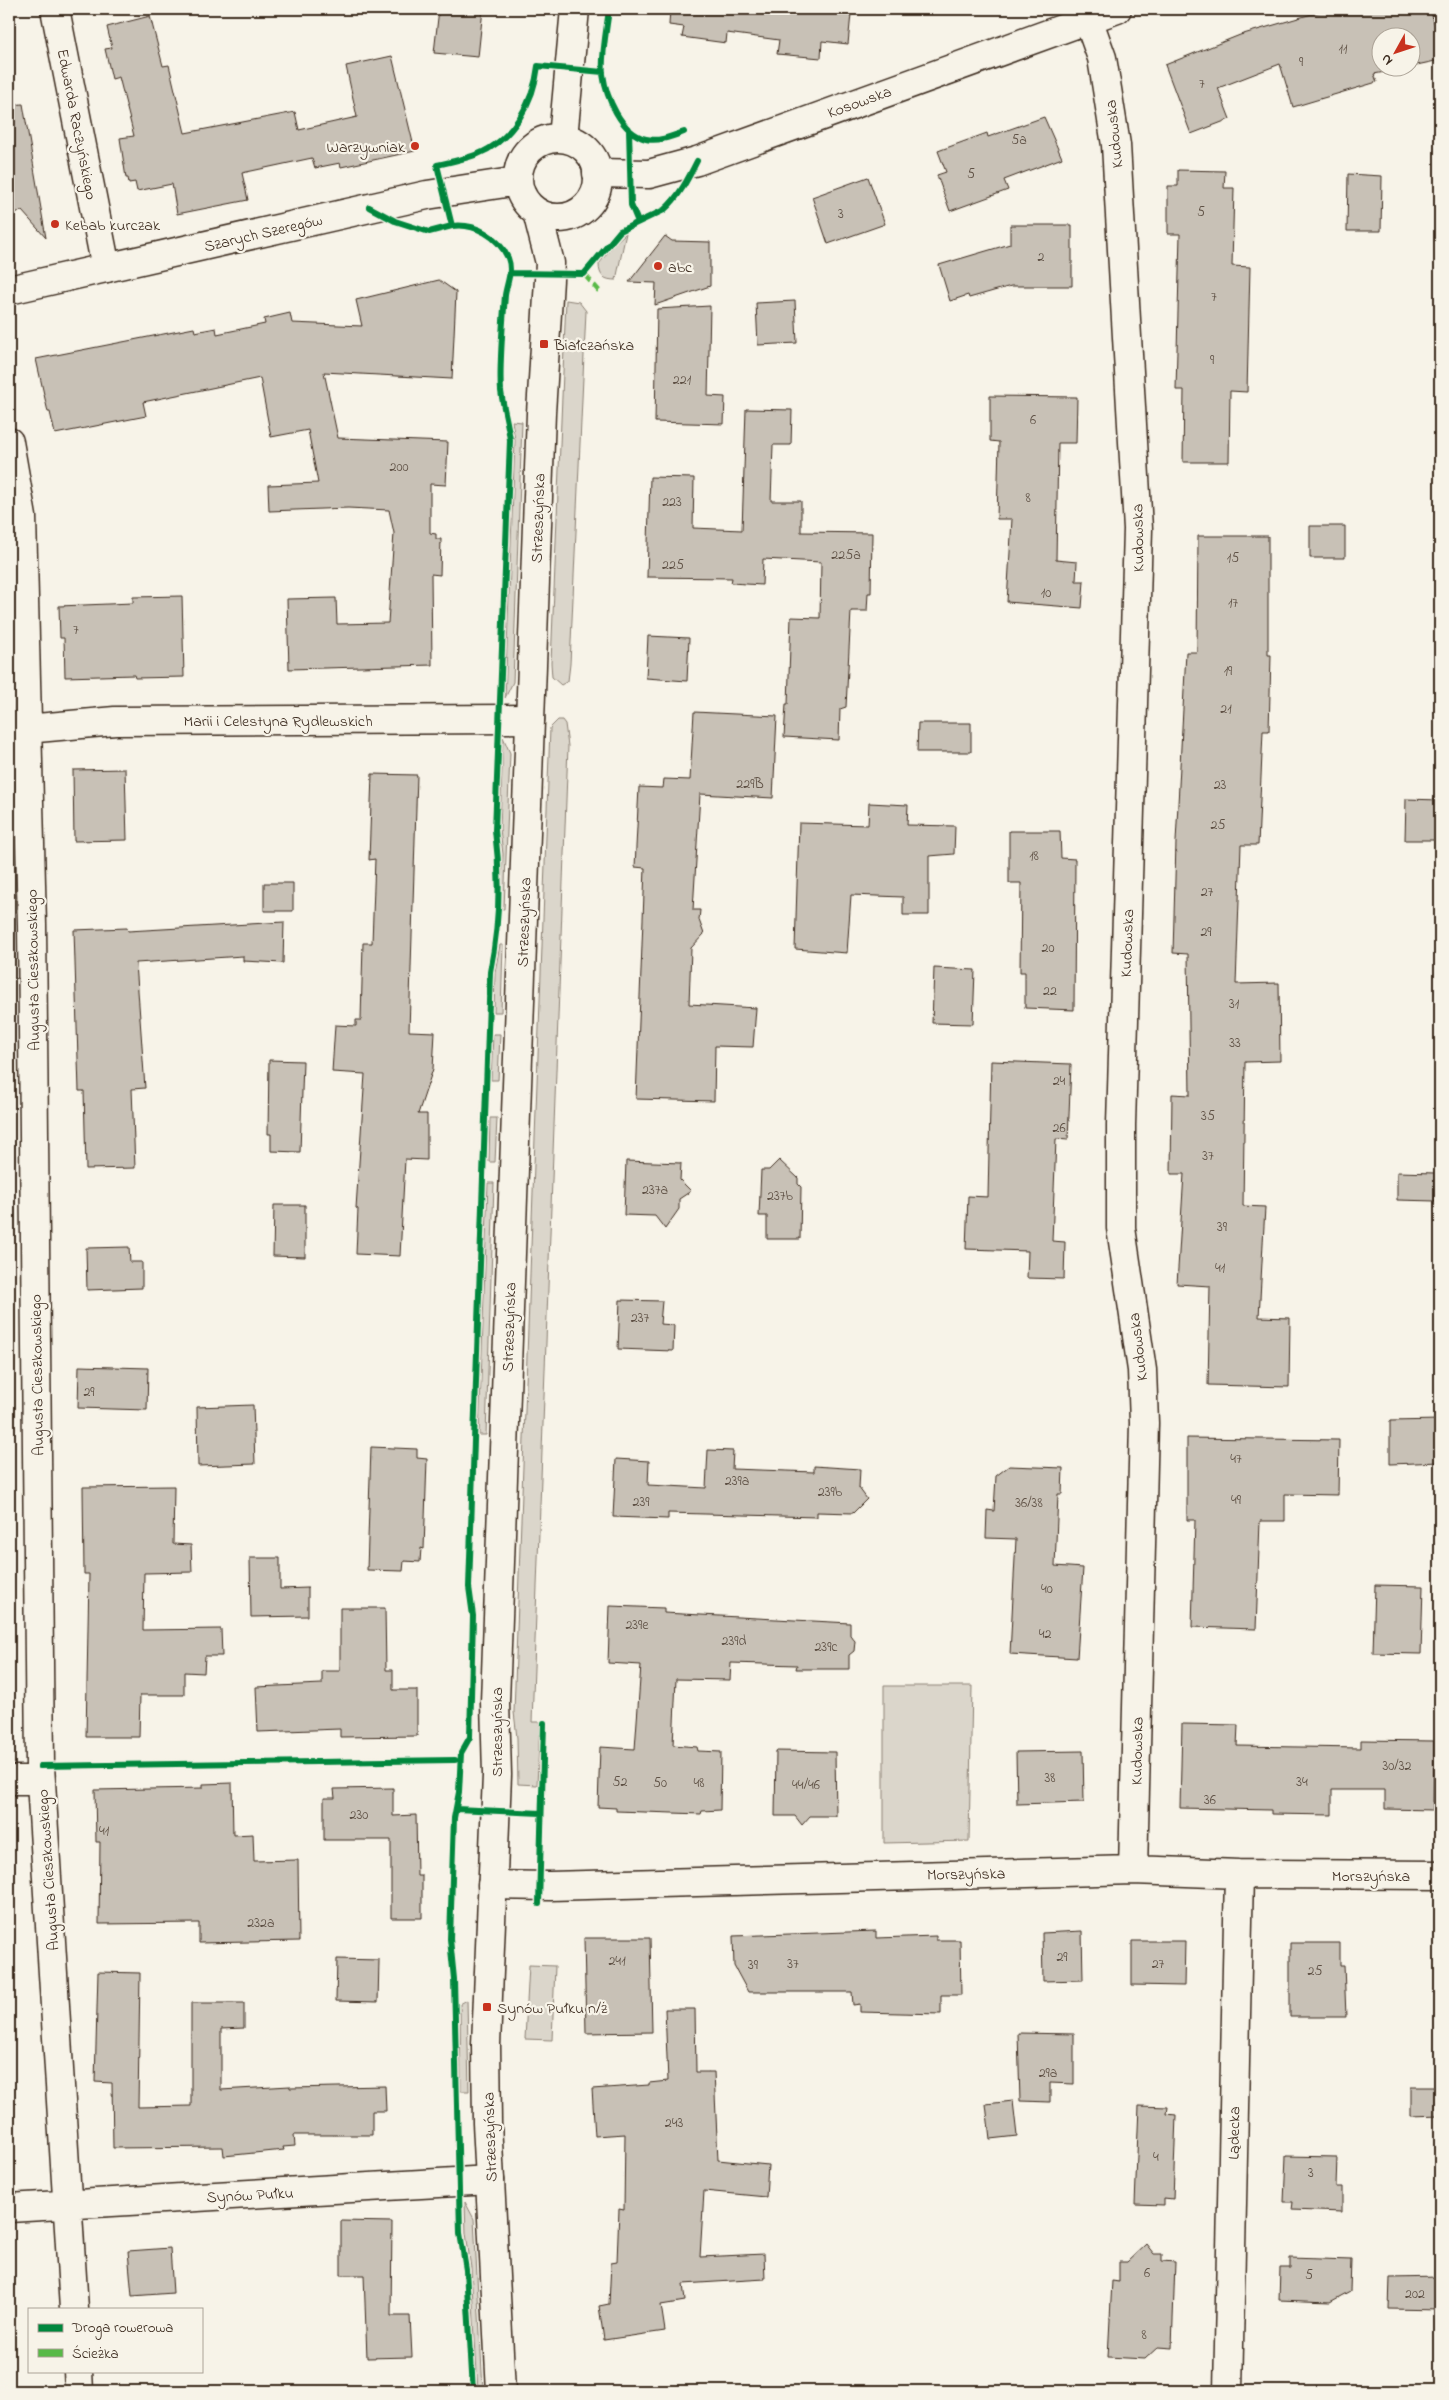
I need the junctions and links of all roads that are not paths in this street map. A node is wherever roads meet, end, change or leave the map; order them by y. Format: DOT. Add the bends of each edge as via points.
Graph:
graph roads {
  1 [pos="56,9"];
  2 [pos="575,9"];
  3 [pos="1117,9"];
  4 [pos="1088,19"];
  5 [pos="563,138"];
  6 [pos="598,173"];
  7 [pos="518,181"];
  8 [pos="581,210"];
  9 [pos="537,212"];
  10 [pos="550,263"];
  11 [pos="106,268"];
  12 [pos="9,290"];
  13 [pos="9,442"];
  14 [pos="530,719"];
  15 [pos="26,729"];
  16 [pos="9,1780"];
  17 [pos="41,1780"];
  18 [pos="1133,1870"];
  19 [pos="1239,1874"];
  20 [pos="1440,1875"];
  21 [pos="492,1885"];
  22 [pos="490,2180"];
  23 [pos="68,2205"];
  24 [pos="9,2208"];
  25 [pos="74,2308"];
  26 [pos="78,2372"];
  27 [pos="79,2391"];
  28 [pos="502,2391"];
  29 [pos="1228,2391"];
  1 -- 11 [label="street, Edwarda Raczyńskiego"];
  2 -- 5 [label="street"];
  3 -- 4 [label="street, Kosowska"];
  4 -- 6 [label="street, Kosowska" via="689,164 648,174"];
  4 -- 18 [label="street, Kudowska" via="1102,58 1116,145 1138,529 1121,1125 1122,1228 1142,1370 1144,1423"];
  5 -- 6 [label="street" via="586,150"];
  5 -- 7 [label="street" via="548,139 531,148 524,158"];
  6 -- 8 [label="street" via="594,194"];
  7 -- 9 [label="street" via="523,198"];
  7 -- 11 [label="street, Szarych Szeregów" via="426,195"];
  8 -- 9 [label="street" via="559,218"];
  8 -- 10 [label="street, Strzeszyńska"];
  9 -- 10 [label="street, Strzeszyńska"];
  10 -- 14 [label="street, Strzeszyńska"];
  11 -- 12 [label="street, Szarych Szeregów"];
  13 -- 15 [label="street, Augusta Cieszkowskiego" via="22,517"];
  14 -- 15 [label="street, Marii i Celestyna Rydlewskich" via="115,721"];
  14 -- 21 [label="street, Strzeszyńska" via="495,1692 497,1776"];
  15 -- 17 [label="street, Augusta Cieszkowskiego" via="32,925"];
  16 -- 17 [label="street"];
  17 -- 23 [label="street, Augusta Cieszkowskiego"];
  18 -- 19 [label="street, Morszyńska"];
  18 -- 21 [label="street, Morszyńska"];
  19 -- 20 [label="street, Morszyńska"];
  19 -- 29 [label="street, Lądecka"];
  21 -- 22 [label="street, Strzeszyńska" via="486,2045"];
  22 -- 23 [label="street, Synów Pułku"];
  22 -- 28 [label="street, Strzeszyńska"];
  23 -- 24 [label="street, Synów Pułku"];
  23 -- 25 [label="street, Augusta Cieszkowskiego"];
  26 -- 27 [label="street"];
}
